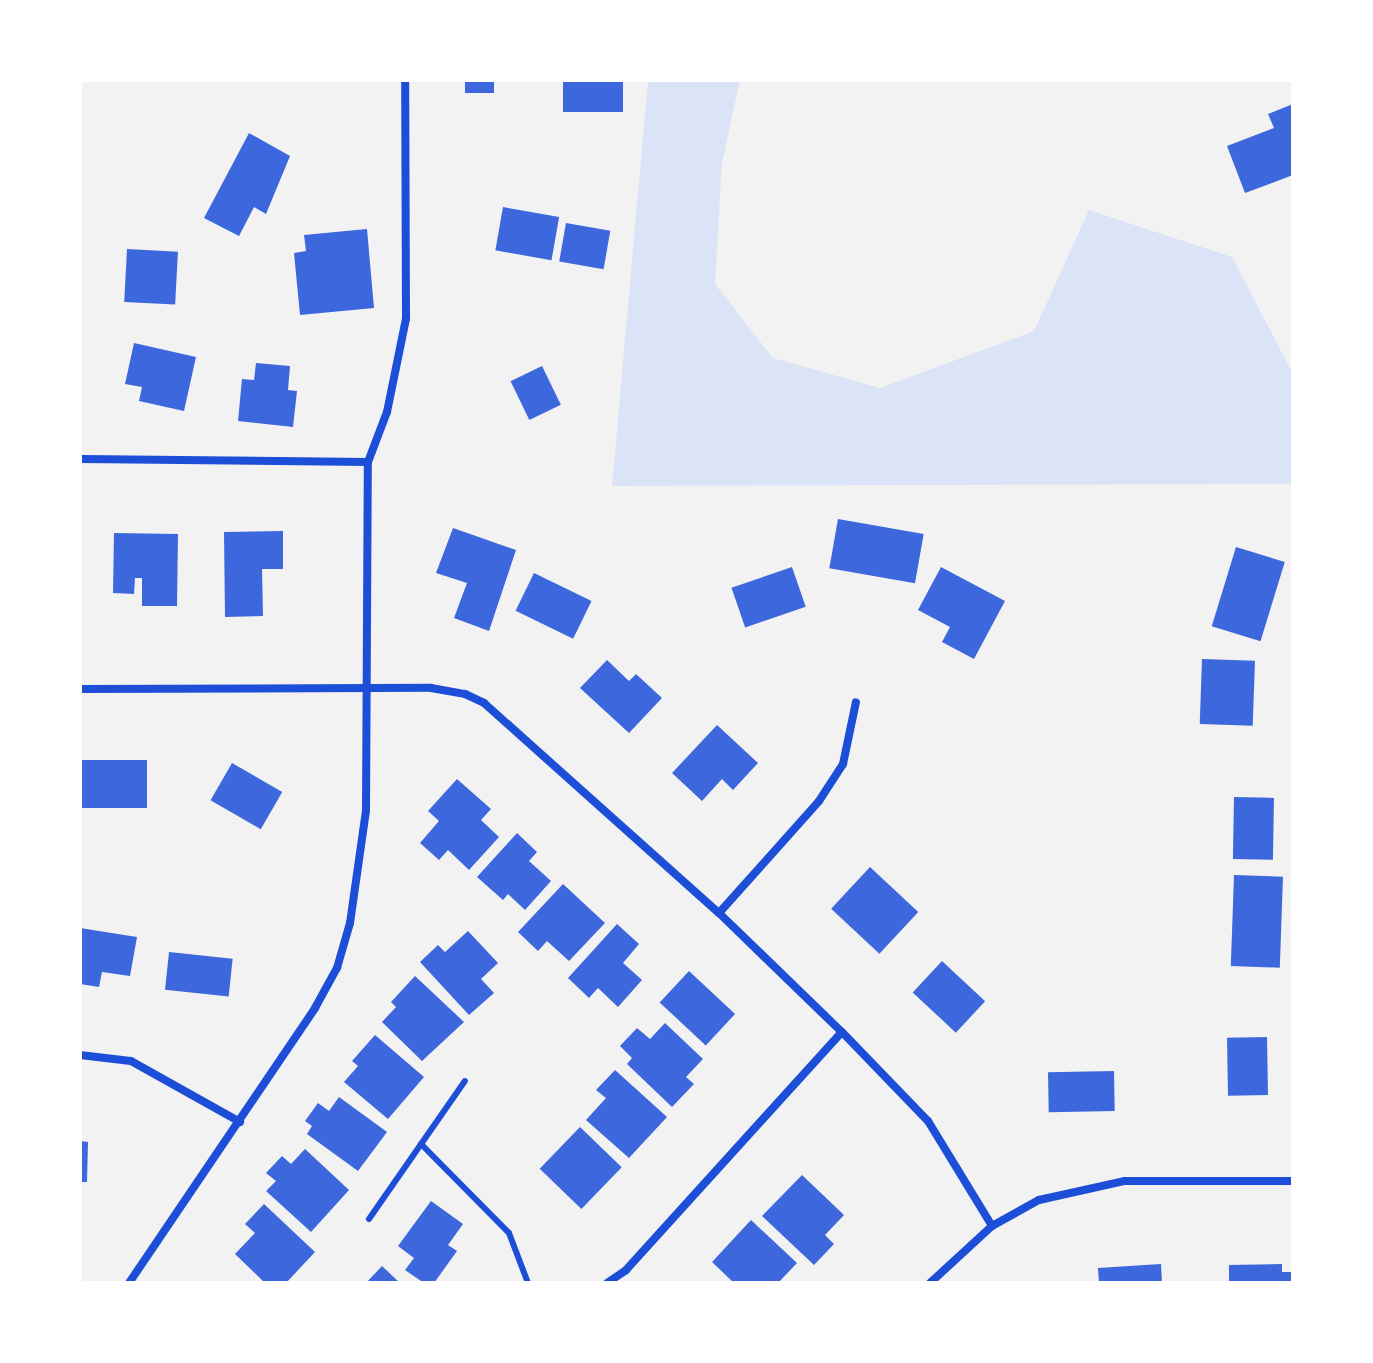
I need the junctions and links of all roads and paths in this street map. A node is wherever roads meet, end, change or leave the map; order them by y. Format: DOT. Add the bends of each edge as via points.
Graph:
graph roads {
  1 [pos="405,80"];
  2 [pos="80,459"];
  3 [pos="368,462"];
  4 [pos="80,689"];
  5 [pos="367,689"];
  6 [pos="856,702"];
  7 [pos="719,913"];
  8 [pos="842,1032"];
  9 [pos="80,1055"];
  10 [pos="465,1081"];
  11 [pos="240,1122"];
  12 [pos="421,1144"];
  13 [pos="1293,1181"];
  14 [pos="369,1219"];
  15 [pos="992,1226"];
  16 [pos="129,1283"];
  17 [pos="528,1283"];
  18 [pos="607,1283"];
  19 [pos="930,1283"];
  1 -- 3 [label="street" via="406,319 387,412"];
  2 -- 3 [label="street"];
  3 -- 5 [label="street"];
  4 -- 5 [label="street"];
  5 -- 7 [label="street" via="431,688 484,703"];
  5 -- 11 [label="street" via="366,811 346,938 315,1008"];
  6 -- 7 [label="street" via="843,764 827,789"];
  7 -- 8 [label="street"];
  8 -- 15 [label="street" via="928,1121"];
  8 -- 18 [label="street" via="626,1270"];
  9 -- 11 [label="street" via="131,1061"];
  10 -- 12 [label="lane"];
  11 -- 16 [label="street"];
  12 -- 14 [label="lane"];
  12 -- 17 [label="lane" via="509,1233"];
  13 -- 15 [label="street" via="1125,1181 1039,1200"];
  15 -- 19 [label="street"];
}
